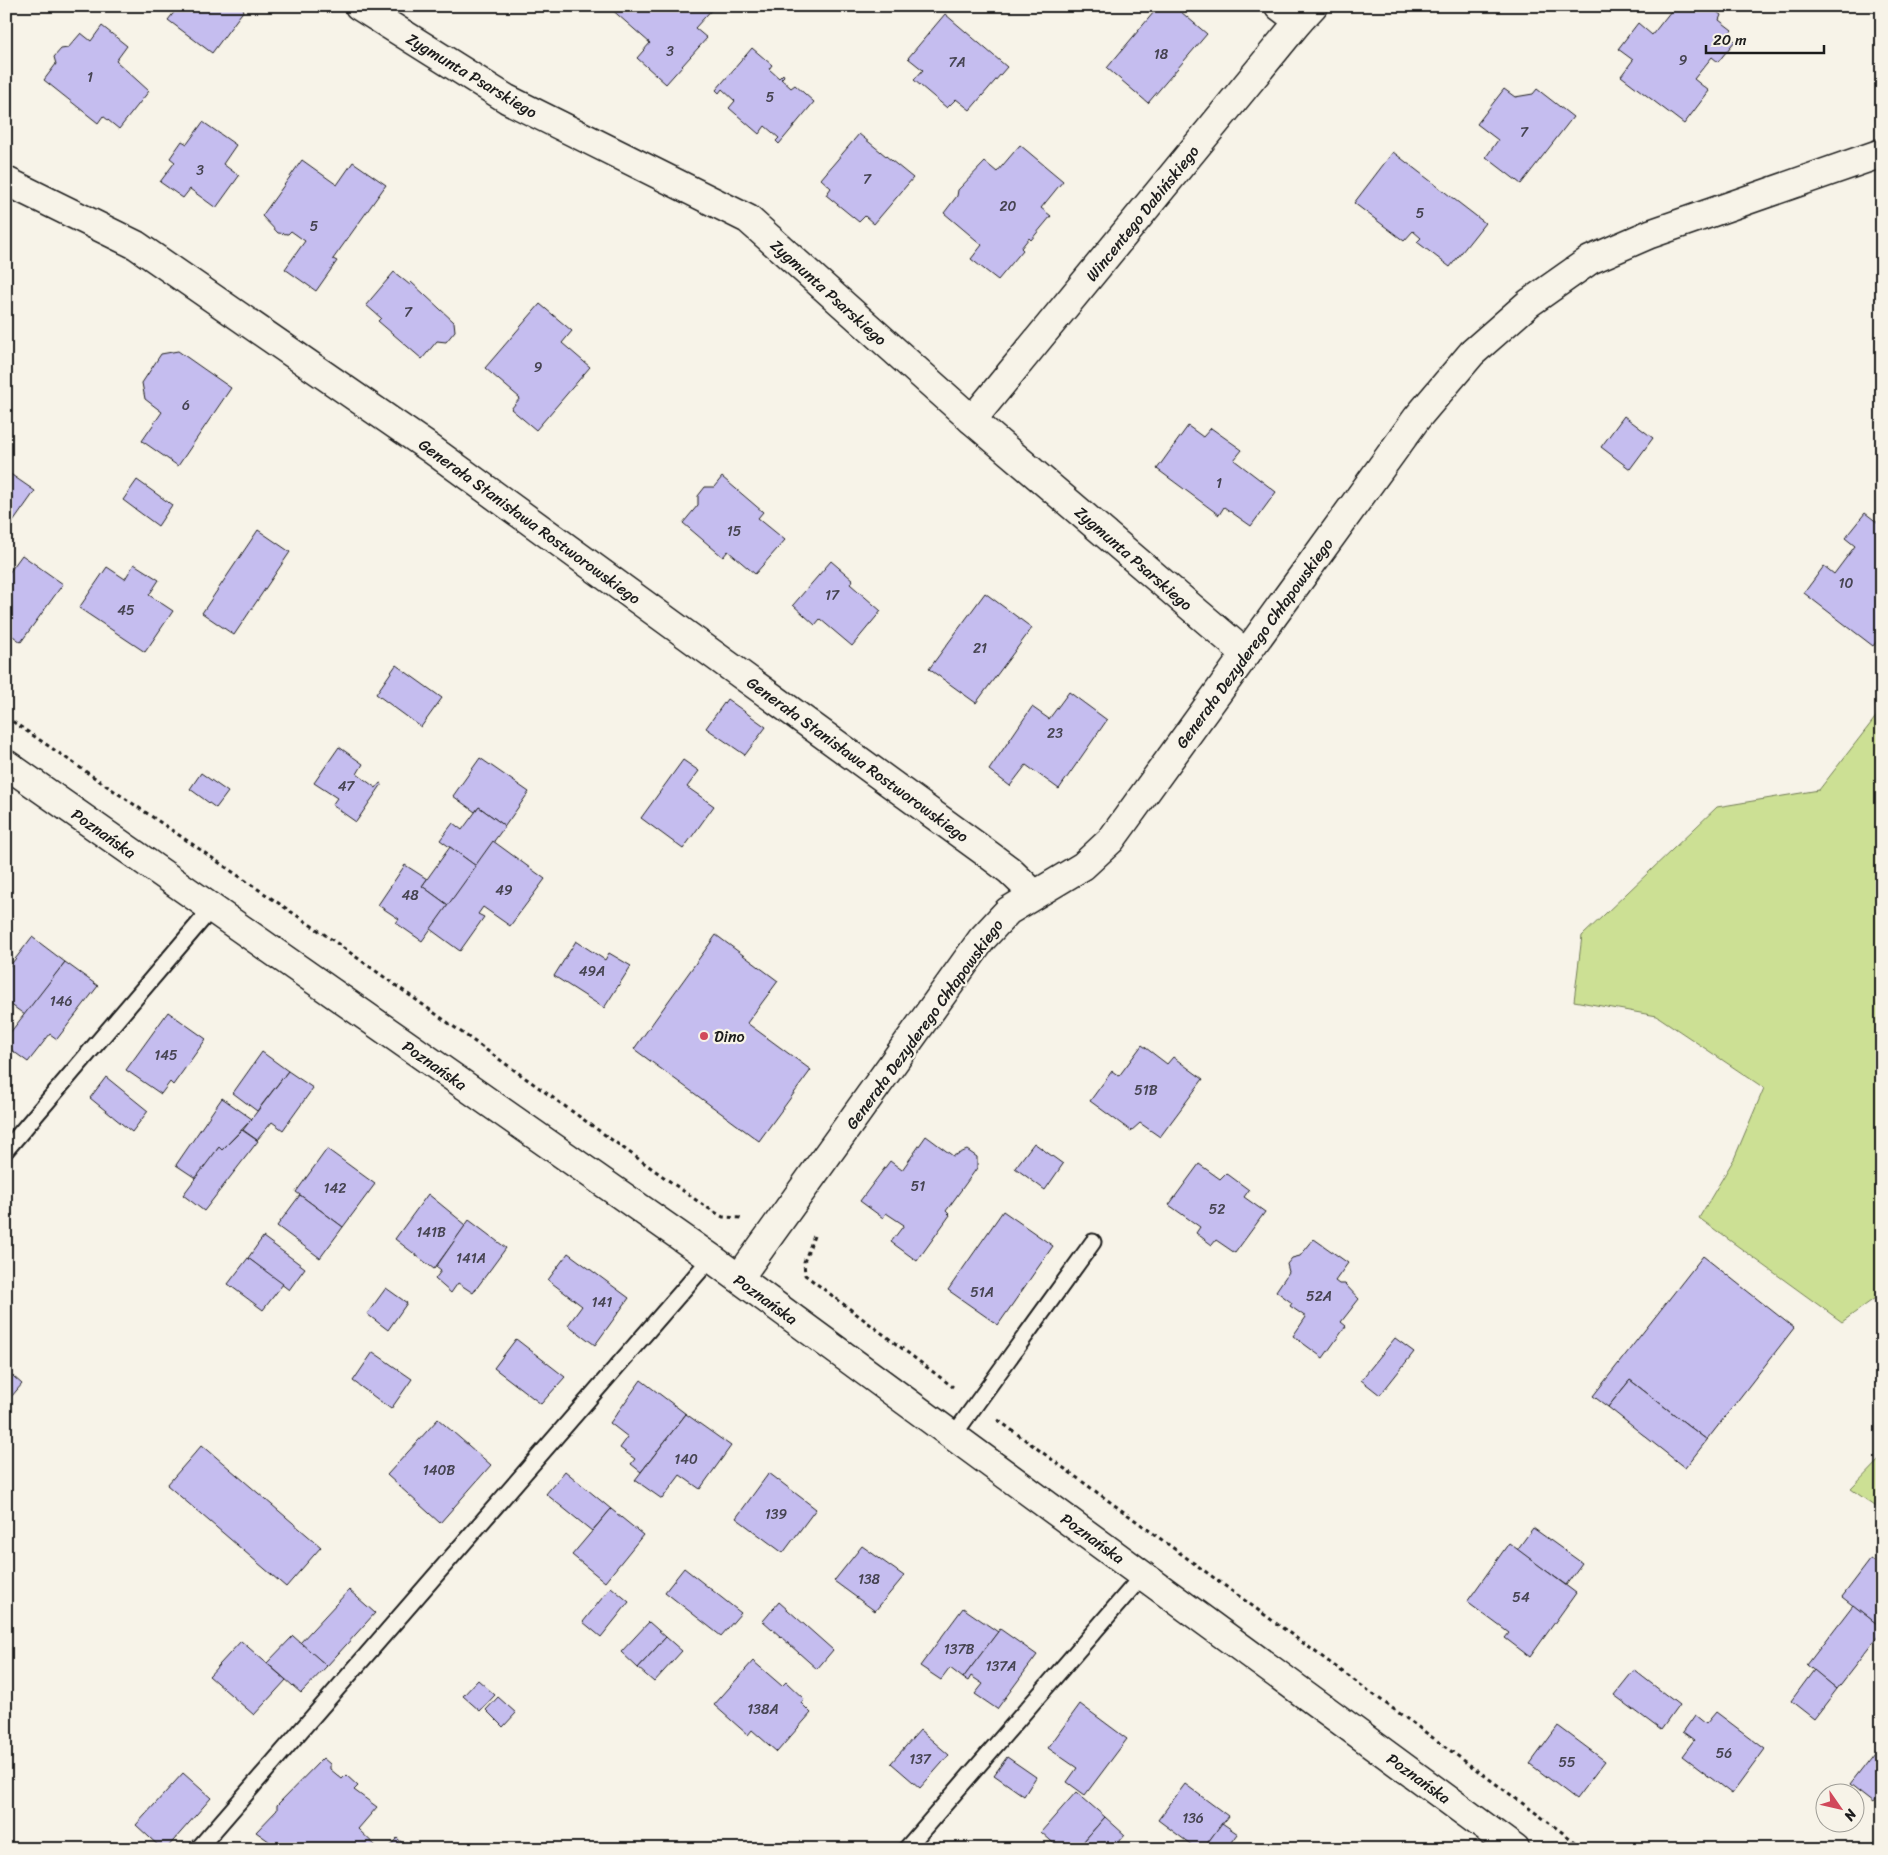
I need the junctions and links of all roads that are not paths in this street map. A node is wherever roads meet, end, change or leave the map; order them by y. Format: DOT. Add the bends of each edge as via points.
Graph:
graph roads {
  1 [pos="359,6"];
  2 [pos="1297,11"];
  3 [pos="1882,154"];
  4 [pos="6,181"];
  5 [pos="972,420"];
  6 [pos="1246,654"];
  7 [pos="6,764"];
  8 [pos="1034,894"];
  9 [pos="212,908"];
  10 [pos="6,1150"];
  11 [pos="1093,1242"];
  12 [pos="711,1258"];
  13 [pos="739,1278"];
  14 [pos="953,1436"];
  15 [pos="1142,1575"];
  16 [pos="198,1849"];
  17 [pos="906,1849"];
  18 [pos="1515,1849"];
  1 -- 5 [label="street, Zygmunta Psarskiego" via="507,100 748,219"];
  2 -- 5 [label="street, Wincentego Dabińskiego"];
  3 -- 6 [label="street, Generała Dezyderego Chłapowskiego" via="1650,234 1590,260 1528,302 1472,353 1417,418"];
  4 -- 8 [label="street, Generała Stanisława Rostworowskiego" via="136,245 414,437 989,855"];
  5 -- 6 [label="street, Zygmunta Psarskiego"];
  6 -- 8 [label="street, Generała Dezyderego Chłapowskiego" via="1111,840 1083,866"];
  7 -- 9 [label="street, Poznańska"];
  8 -- 13 [label="street, Generała Dezyderego Chłapowskiego" via="1008,911 982,939"];
  9 -- 10 [label="lane"];
  9 -- 12 [label="street, Poznańska"];
  11 -- 14 [label="lane"];
  12 -- 13 [label="street, Poznańska"];
  12 -- 16 [label="lane"];
  13 -- 14 [label="street, Poznańska"];
  14 -- 15 [label="street, Poznańska"];
  15 -- 17 [label="lane"];
  15 -- 18 [label="street, Poznańska"];
}
